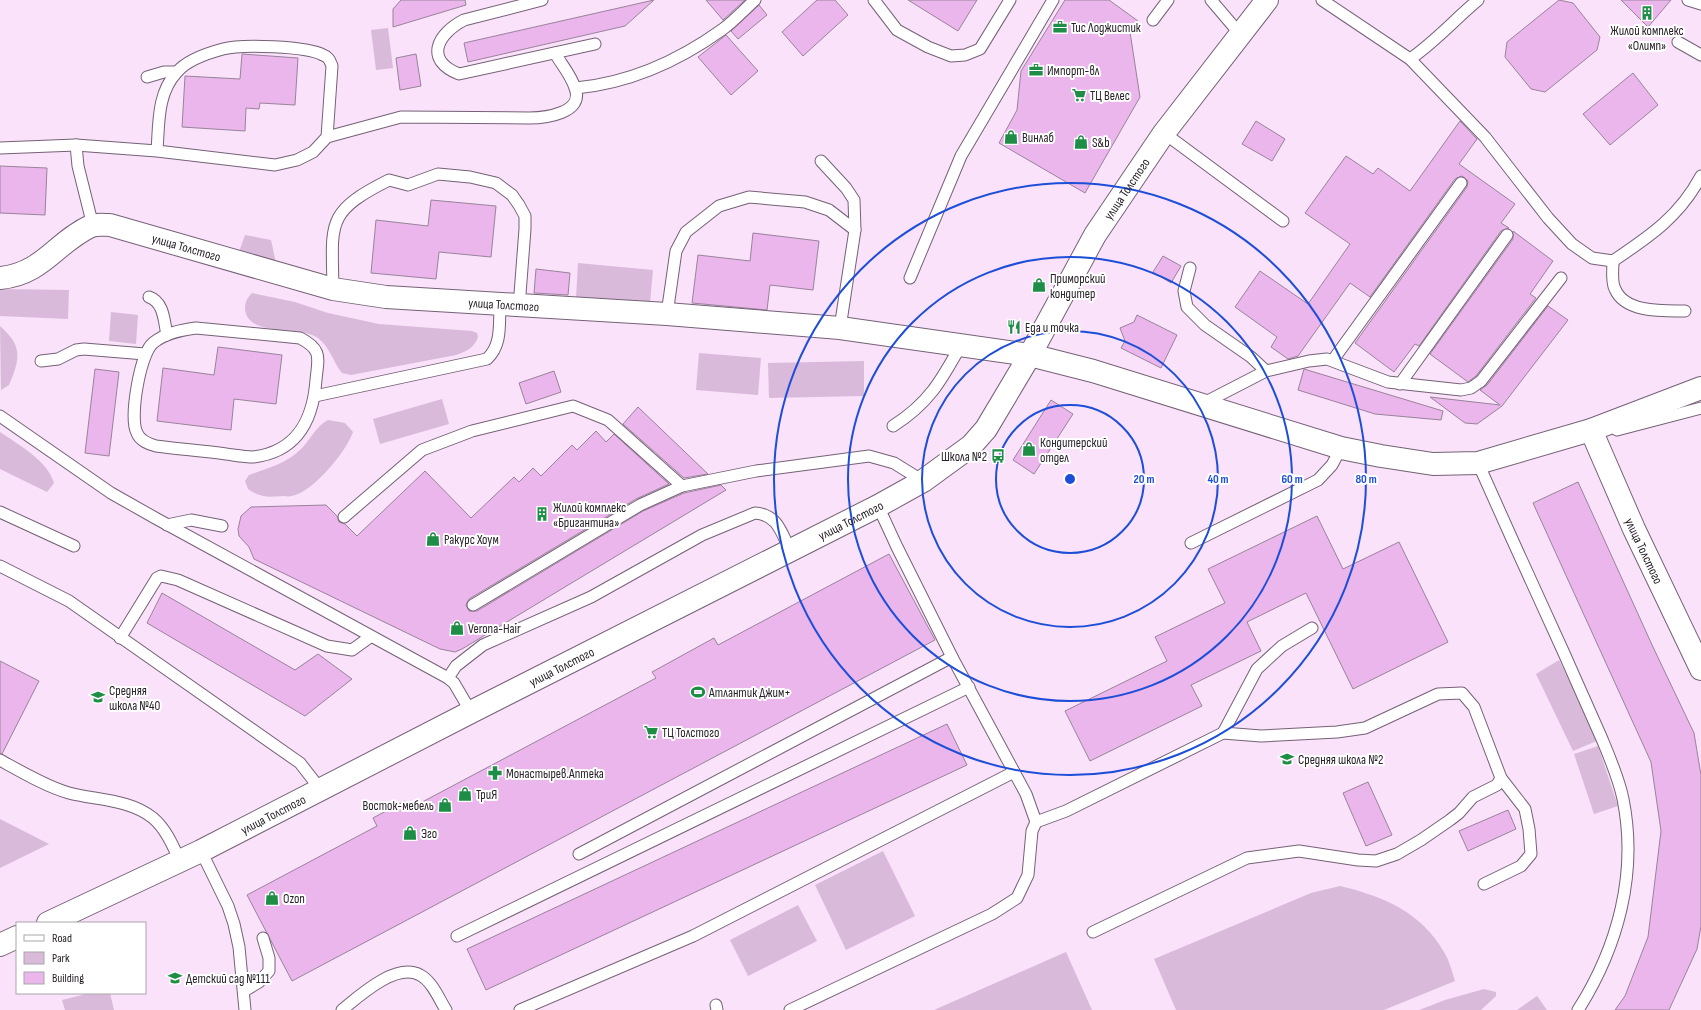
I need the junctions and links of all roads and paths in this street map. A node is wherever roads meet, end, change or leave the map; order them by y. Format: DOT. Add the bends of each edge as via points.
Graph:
graph roads {
  1 [pos="542,0"];
  2 [pos="755,0"];
  3 [pos="874,0"];
  4 [pos="1010,0"];
  5 [pos="1053,0"];
  6 [pos="1168,0"];
  7 [pos="1211,0"];
  8 [pos="1267,0"];
  9 [pos="1322,0"];
  10 [pos="1478,0"];
  11 [pos="1688,0"];
  12 [pos="1701,4"];
  13 [pos="1154,20"];
  14 [pos="1240,34"];
  15 [pos="1678,42"];
  16 [pos="595,44"];
  17 [pos="555,53"];
  18 [pos="1701,55"];
  19 [pos="1410,59"];
  20 [pos="176,72"];
  21 [pos="146,77"];
  22 [pos="576,88"];
  23 [pos="1164,133"];
  24 [pos="327,137"];
  25 [pos="76,145"];
  26 [pos="0,148"];
  27 [pos="157,151"];
  28 [pos="821,161"];
  29 [pos="1701,176"];
  30 [pos="1461,183"];
  31 [pos="1283,221"];
  32 [pos="93,226"];
  33 [pos="855,230"];
  34 [pos="1507,236"];
  35 [pos="1613,262"];
  36 [pos="1190,268"];
  37 [pos="0,278"];
  38 [pos="910,278"];
  39 [pos="1561,278"];
  40 [pos="333,289"];
  41 [pos="149,297"];
  42 [pos="510,306"];
  43 [pos="1685,311"];
  44 [pos="667,314"];
  45 [pos="840,328"];
  46 [pos="167,335"];
  47 [pos="961,345"];
  48 [pos="145,354"];
  49 [pos="1030,355"];
  50 [pos="1333,360"];
  51 [pos="41,361"];
  52 [pos="1266,371"];
  53 [pos="1400,384"];
  54 [pos="1701,388"];
  55 [pos="315,396"];
  56 [pos="1200,406"];
  57 [pos="1701,408"];
  58 [pos="0,416"];
  59 [pos="893,426"];
  60 [pos="1591,430"];
  61 [pos="1341,448"];
  62 [pos="1478,463"];
  63 [pos="923,481"];
  64 [pos="682,486"];
  65 [pos="878,506"];
  66 [pos="0,512"];
  67 [pos="344,517"];
  68 [pos="167,525"];
  69 [pos="222,526"];
  70 [pos="1190,544"];
  71 [pos="74,546"];
  72 [pos="790,550"];
  73 [pos="0,566"];
  74 [pos="473,605"];
  75 [pos="1312,628"];
  76 [pos="370,637"];
  77 [pos="120,638"];
  78 [pos="952,657"];
  79 [pos="1701,669"];
  80 [pos="448,678"];
  81 [pos="969,687"];
  82 [pos="471,712"];
  83 [pos="1223,733"];
  84 [pos="0,760"];
  85 [pos="1014,772"];
  86 [pos="1501,778"];
  87 [pos="321,790"];
  88 [pos="1036,822"];
  89 [pos="201,851"];
  90 [pos="579,854"];
  91 [pos="180,861"];
  92 [pos="1484,884"];
  93 [pos="50,922"];
  94 [pos="1093,932"];
  95 [pos="457,936"];
  96 [pos="16,937"];
  97 [pos="263,938"];
  98 [pos="0,945"];
  99 [pos="244,991"];
  100 [pos="245,1010"];
  101 [pos="342,1010"];
  102 [pos="446,1010"];
  103 [pos="520,1010"];
  104 [pos="790,1010"];
  105 [pos="1578,1010"];
  1 -- 17 [label="lane" via="453,25 440,38 440,62 459,74"];
  2 -- 22 [label="lane" via="724,29 662,65 599,86"];
  3 -- 4 [label="lane" via="897,30 951,56 965,55 980,49"];
  5 -- 38 [label="lane" via="961,156"];
  6 -- 13 [label="lane"];
  7 -- 14 [label="lane"];
  8 -- 14 [label="main road, улица Толстого"];
  9 -- 19 [label="lane"];
  10 -- 19 [label="lane" via="1426,48"];
  11 -- 12 [label="lane"];
  14 -- 23 [label="main road, улица Толстого"];
  15 -- 18 [label="lane"];
  16 -- 17 [label="lane"];
  17 -- 22 [label="lane"];
  19 -- 35 [label="lane" via="1485,137 1548,218 1572,244 1592,258"];
  20 -- 21 [label="lane"];
  20 -- 24 [label="lane" via="185,65 224,49 259,46 323,54 332,66"];
  20 -- 27 [label="lane" via="162,98"];
  22 -- 24 [label="lane" via="574,104 564,112 547,118 402,117"];
  23 -- 31 [label="lane"];
  23 -- 49 [label="main road, улица Толстого" via="1095,235"];
  24 -- 27 [label="lane" via="313,152 297,160 275,164"];
  25 -- 26 [label="lane"];
  25 -- 27 [label="lane"];
  25 -- 32 [label="lane" via="79,174"];
  28 -- 33 [label="lane" via="854,200"];
  29 -- 35 [label="lane" via="1670,220"];
  30 -- 50 [label="lane"];
  32 -- 37 [label="main road" via="34,268 17,276"];
  32 -- 40 [label="main road, улица Толстого" via="110,225"];
  33 -- 44 [label="lane" via="829,210 805,202 749,197 720,206 686,232 676,251"];
  33 -- 45 [label="lane"];
  34 -- 53 [label="lane"];
  35 -- 43 [label="lane" via="1614,288 1624,301 1640,308"];
  36 -- 52 [label="lane" via="1184,291 1187,307 1204,325 1251,357"];
  39 -- 53 [label="lane" via="1481,381 1471,388 1461,390"];
  40 -- 42 [label="main road, улица Толстого" via="386,297"];
  40 -- 42 [label="lane" via="332,236 336,220 345,206 362,193 389,180 408,185 438,174 470,177 496,182 512,195 525,216 525,229"];
  41 -- 46 [label="lane" via="155,299 159,305"];
  42 -- 44 [label="main road, улица Толстого"];
  42 -- 55 [label="lane" via="499,339 492,355 487,359"];
  44 -- 45 [label="main road, улица Толстого"];
  45 -- 47 [label="main road, улица Толстого"];
  46 -- 48 [label="lane" via="154,342"];
  46 -- 55 [label="lane" via="196,328 300,338 313,345 319,355"];
  47 -- 49 [label="main road, улица Толстого"];
  47 -- 59 [label="lane" via="940,384 926,401"];
  48 -- 51 [label="lane" via="84,349 58,359"];
  48 -- 55 [label="lane" via="140,369 135,426 143,441 156,446 252,457 274,451 291,441 305,427"];
  49 -- 56 [label="main road" via="1093,371"];
  49 -- 63 [label="main road, улица Толстого" via="1002,405 971,446"];
  50 -- 52 [label="lane" via="1309,361"];
  50 -- 53 [label="lane" via="1388,382"];
  52 -- 56 [label="lane"];
  54 -- 60 [label="main road"];
  56 -- 61 [label="main road"];
  57 -- 60 [label="lane" via="1609,432"];
  58 -- 68 [label="lane" via="111,493"];
  60 -- 62 [label="main road"];
  60 -- 79 [label="main road, улица Толстого" via="1634,529"];
  61 -- 62 [label="main road" via="1433,464"];
  61 -- 70 [label="lane" via="1332,465 1318,480"];
  62 -- 105 [label="lane" via="1588,705 1623,798 1627,831 1627,871 1620,918 1604,962"];
  63 -- 64 [label="lane" via="894,463 869,456 756,471"];
  63 -- 65 [label="main road, улица Толстого"];
  64 -- 67 [label="lane" via="608,420 572,406 472,431 422,450"];
  64 -- 74 [label="lane" via="640,505"];
  65 -- 72 [label="main road, улица Толстого"];
  65 -- 78 [label="lane"];
  66 -- 71 [label="lane"];
  68 -- 69 [label="lane" via="191,520"];
  68 -- 76 [label="lane"];
  72 -- 80 [label="lane" via="776,520 755,513 702,535 591,596 482,645 456,666"];
  72 -- 82 [label="main road, улица Толстого"];
  73 -- 77 [label="lane" via="69,601"];
  75 -- 83 [label="lane" via="1282,646 1257,669"];
  76 -- 77 [label="lane" via="352,650 327,646 178,580 161,576 157,578"];
  76 -- 80 [label="lane"];
  77 -- 87 [label="lane" via="300,764"];
  78 -- 81 [label="lane"];
  78 -- 90 [label="lane"];
  80 -- 82 [label="lane" via="454,683"];
  81 -- 85 [label="lane"];
  81 -- 95 [label="lane"];
  82 -- 87 [label="main road, улица Толстого"];
  83 -- 86 [label="lane" via="1261,736 1365,728 1438,694 1462,693 1474,707"];
  83 -- 88 [label="lane" via="1066,811"];
  84 -- 91 [label="lane" via="67,792 116,802 146,814 153,818 169,838"];
  85 -- 88 [label="lane" via="1026,794"];
  85 -- 103 [label="lane" via="693,936"];
  86 -- 92 [label="lane" via="1525,809 1530,829 1531,854 1521,866"];
  86 -- 94 [label="lane" via="1497,785 1473,797 1459,813 1397,854 1376,861 1299,851 1247,858"];
  87 -- 89 [label="main road, улица Толстого"];
  88 -- 104 [label="lane" via="1032,831 1028,875 1017,898 992,914"];
  89 -- 91 [label="main road, улица Толстого"];
  89 -- 99 [label="lane" via="234,924"];
  91 -- 93 [label="main road, улица Толстого"];
  96 -- 98 [label="main road"];
  97 -- 99 [label="lane" via="269,958 269,971 259,982"];
  99 -- 100 [label="lane"];
  101 -- 102 [label="lane" via="389,976 405,972 420,974 429,983"];
}
